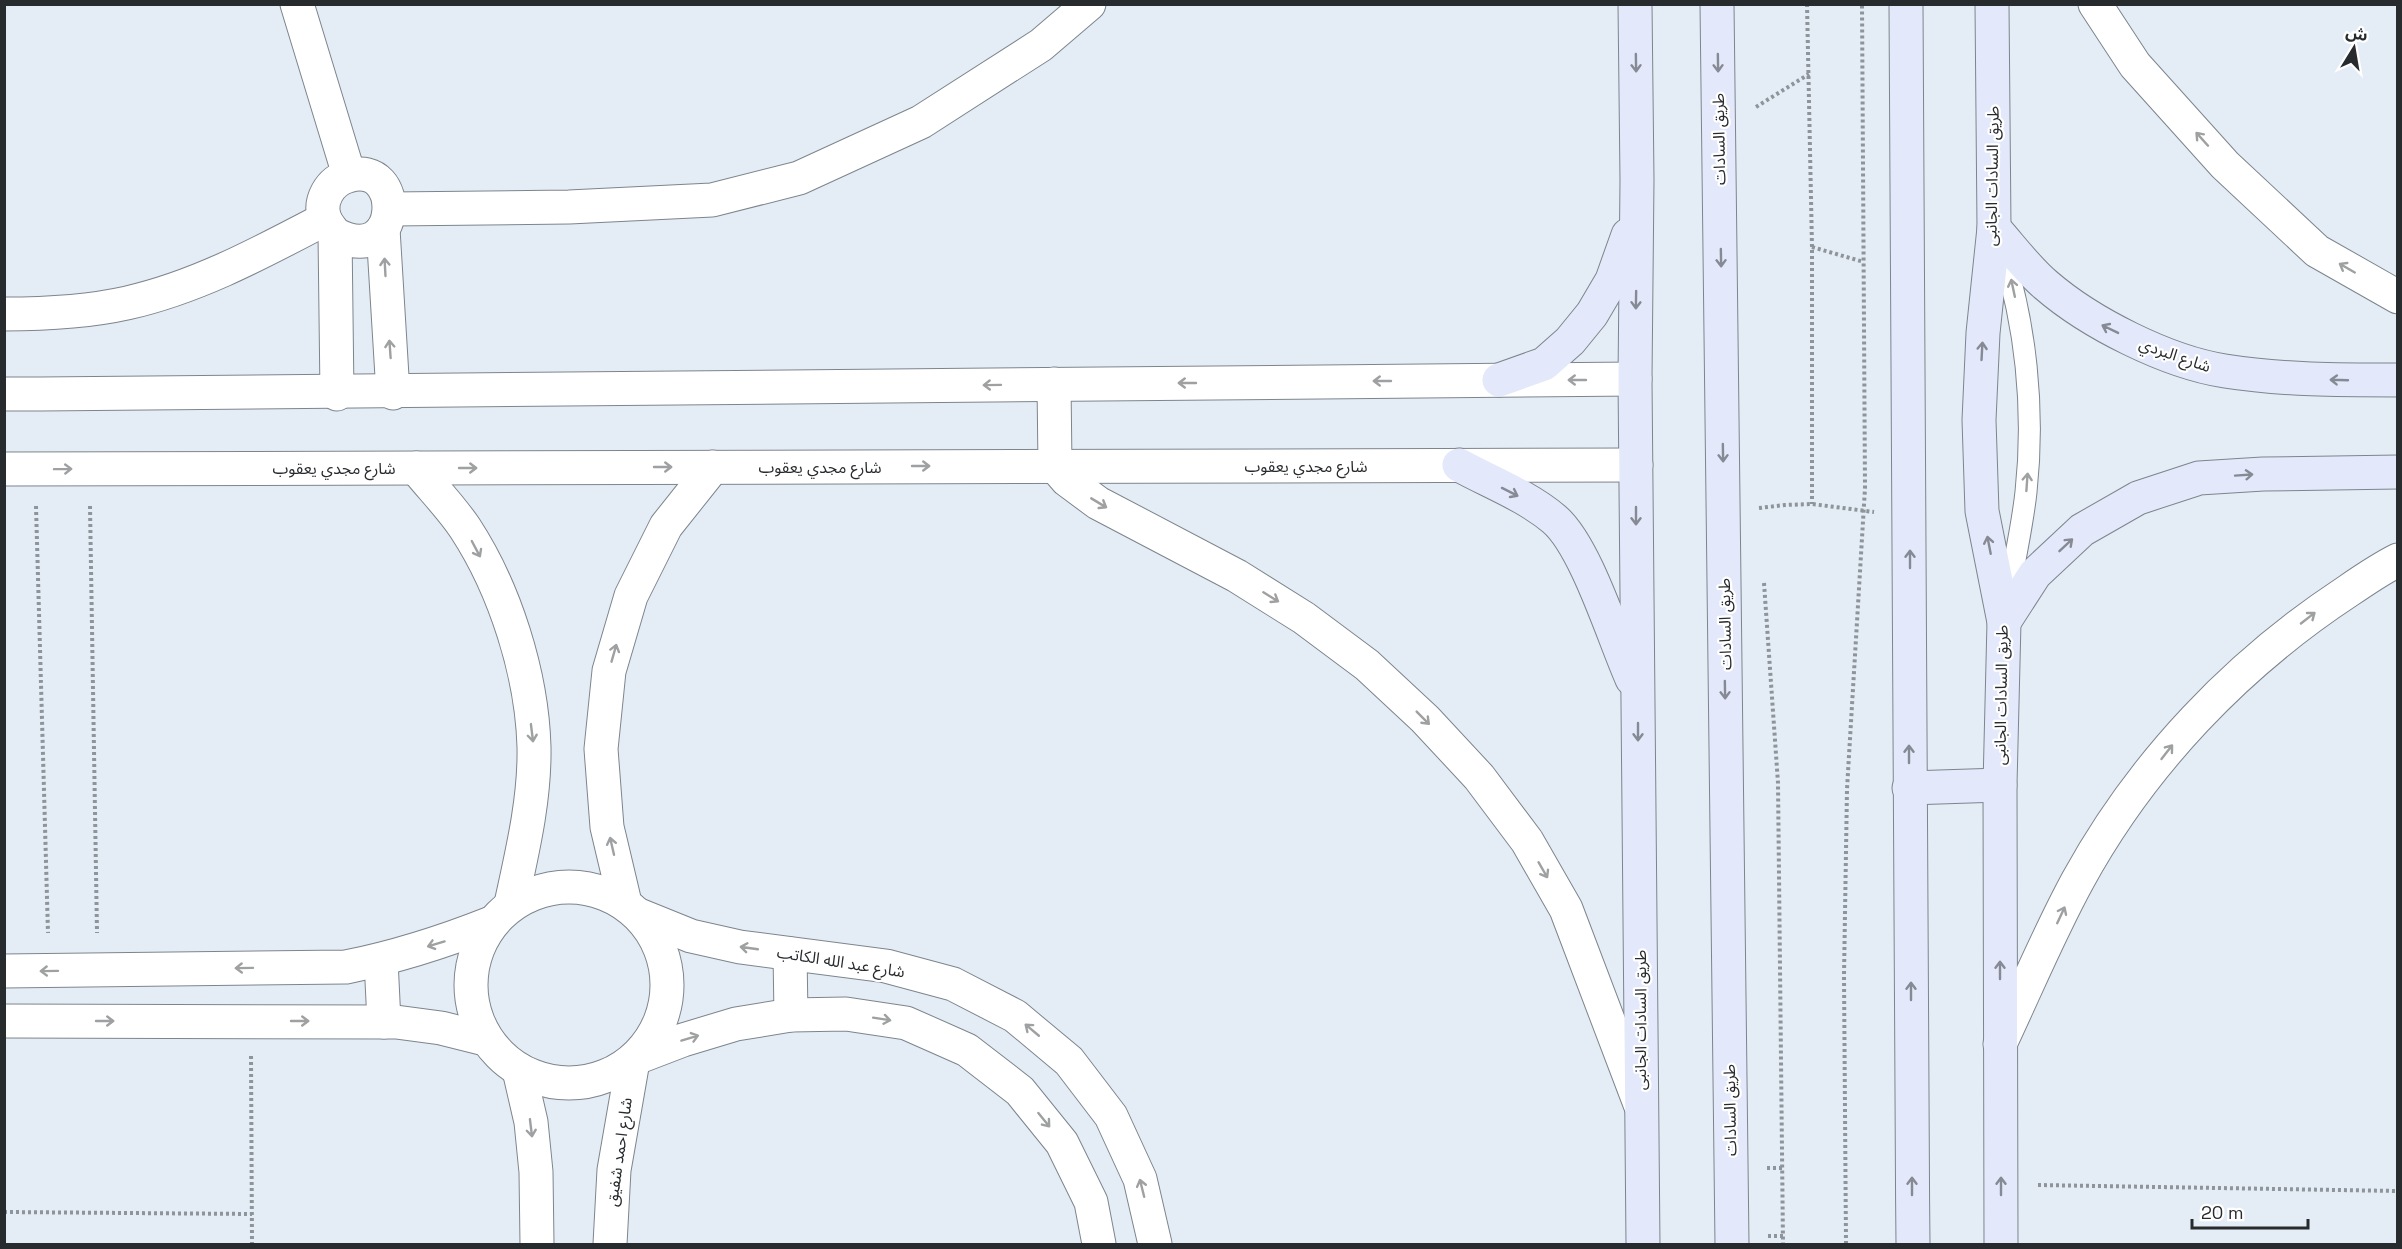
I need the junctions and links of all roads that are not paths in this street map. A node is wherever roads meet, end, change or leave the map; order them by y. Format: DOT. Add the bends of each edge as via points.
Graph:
graph roads {
  1 [pos="297,4"];
  2 [pos="1089,4"];
  3 [pos="1635,4"];
  4 [pos="1717,4"];
  5 [pos="1906,4"];
  6 [pos="1992,4"];
  7 [pos="2095,4"];
  8 [pos="350,175"];
  9 [pos="1636,211"];
  10 [pos="387,219"];
  11 [pos="330,227"];
  12 [pos="1994,228"];
  13 [pos="2397,297"];
  14 [pos="4,314"];
  15 [pos="1635,379"];
  16 [pos="1499,380"];
  17 [pos="2397,380"];
  18 [pos="1054,384"];
  19 [pos="393,393"];
  20 [pos="4,394"];
  21 [pos="336,394"];
  22 [pos="1458,465"];
  23 [pos="1636,465"];
  24 [pos="1055,466"];
  25 [pos="713,467"];
  26 [pos="416,468"];
  27 [pos="20,469"];
  28 [pos="2397,472"];
  29 [pos="2397,560"];
  30 [pos="2004,622"];
  31 [pos="1638,693"];
  32 [pos="2000,785"];
  33 [pos="1909,788"];
  34 [pos="632,909"];
  35 [pos="501,914"];
  36 [pos="790,954"];
  37 [pos="381,960"];
  38 [pos="4,971"];
  39 [pos="791,1015"];
  40 [pos="4,1021"];
  41 [pos="384,1022"];
  42 [pos="485,1039"];
  43 [pos="2000,1044"];
  44 [pos="634,1059"];
  45 [pos="519,1070"];
  46 [pos="1640,1104"];
  47 [pos="537,1245"];
  48 [pos="610,1245"];
  49 [pos="1099,1245"];
  50 [pos="1155,1245"];
  51 [pos="1643,1245"];
  52 [pos="1731,1245"];
  53 [pos="1913,1245"];
  54 [pos="2001,1245"];
  1 -- 8 [label="street"];
  2 -- 10 [label="street" via="1041,45 921,122 799,178 712,200"];
  3 -- 9 [label="street, طريق السادات الجانبى, one-way"];
  4 -- 52 [label="street, طريق السادات, one-way"];
  33 -- 5 [label="street, one-way"];
  6 -- 12 [label="street, طريق السادات الجانبى"];
  13 -- 7 [label="street, one-way" via="2317,251 2225,165 2135,65"];
  8 -- 10 [label="street" via="374,178 383,187 389,197"];
  8 -- 11 [label="street" via="336,181 327,192 322,205"];
  9 -- 15 [label="street, طريق السادات الجانبى, one-way"];
  9 -- 16 [label="street" via="1612,280 1578,332 1544,364"];
  10 -- 11 [label="street" via="372,238 360,242 347,241"];
  19 -- 10 [label="street, one-way"];
  11 -- 14 [label="street" via="189,285 127,303 56,314"];
  11 -- 21 [label="street"];
  17 -- 12 [label="street, شارع البردي, one-way" via="2288,378 2223,371 2159,352 2099,323 2045,285"];
  30 -- 12 [label="street, طريق السادات الجانبى, one-way" via="1982,511 1979,420"];
  30 -- 12 [label="lane, one-way" via="2026,492 2028,404 2019,316"];
  15 -- 16 [label="street, one-way"];
  15 -- 23 [label="street, طريق السادات الجانبى"];
  16 -- 18 [label="street, one-way"];
  18 -- 19 [label="street, one-way"];
  18 -- 24 [label="street"];
  19 -- 21 [label="street"];
  20 -- 21 [label="street"];
  22 -- 23 [label="street, شارع مجدي يعقوب"];
  22 -- 24 [label="street, شارع مجدي يعقوب"];
  22 -- 31 [label="street, one-way" via="1536,506 1571,539"];
  23 -- 31 [label="street, طريق السادات الجانبى, one-way"];
  25 -- 24 [label="street, شارع مجدي يعقوب, one-way"];
  24 -- 46 [label="street, one-way" via="1098,503 1237,576 1304,618 1367,665 1479,777 1527,841 1566,909"];
  26 -- 25 [label="street, شارع مجدي يعقوب, one-way"];
  34 -- 25 [label="street, one-way" via="607,826 601,749 609,670 631,596 666,526"];
  27 -- 26 [label="street, شارع مجدي يعقوب, one-way"];
  26 -- 35 [label="street, one-way" via="465,528 497,587 524,670 534,747 528,824"];
  30 -- 28 [label="street, one-way" via="2035,574 2082,530 2138,498 2199,478"];
  43 -- 29 [label="street, one-way" via="2078,880 2125,804 2181,734 2243,670 2313,614"];
  30 -- 32 [label="street, طريق السادات الجانبى"];
  31 -- 46 [label="street, طريق السادات الجانبى, one-way"];
  32 -- 33 [label="street"];
  43 -- 32 [label="street, طريق السادات الجانبى, one-way"];
  53 -- 33 [label="street, one-way"];
  34 -- 35 [label="street" via="598,890 568,886 538,891"];
  36 -- 34 [label="street, شارع عبد الله الكاتب, one-way" via="691,936"];
  34 -- 44 [label="street" via="658,941 667,972 666,1004 655,1034"];
  35 -- 37 [label="street, one-way" via="444,942"];
  35 -- 42 [label="street" via="478,944 471,968 470,993"];
  36 -- 39 [label="street"];
  50 -- 36 [label="street, شارع عبد الله الكاتب, one-way" via="1140,1179 1111,1116 1069,1061 1015,1016 953,984 886,966"];
  37 -- 38 [label="street, one-way" via="346,967"];
  37 -- 41 [label="street"];
  44 -- 39 [label="street, one-way" via="736,1024"];
  39 -- 49 [label="street, one-way" via="846,1014 906,1023 967,1050 1020,1091 1062,1143 1090,1203"];
  40 -- 41 [label="street, one-way"];
  41 -- 42 [label="street" via="441,1028"];
  42 -- 45 [label="street"];
  54 -- 43 [label="street, طريق السادات الجانبى, one-way"];
  44 -- 45 [label="street" via="607,1076 577,1083 547,1081"];
  44 -- 48 [label="street, شارع احمد شفيق" via="614,1170"];
  45 -- 47 [label="street, one-way" via="531,1122"];
  46 -- 51 [label="street, طريق السادات الجانبى"];
}
